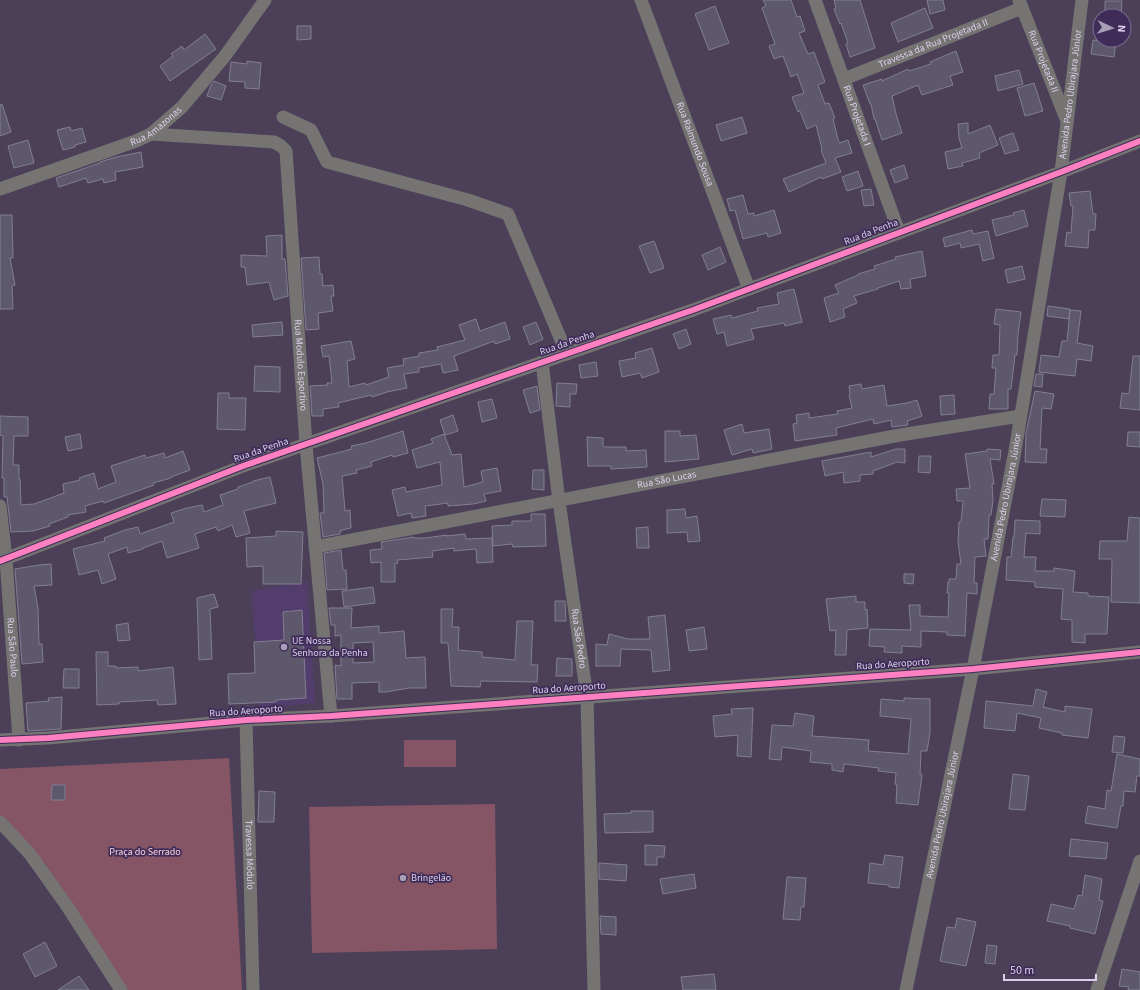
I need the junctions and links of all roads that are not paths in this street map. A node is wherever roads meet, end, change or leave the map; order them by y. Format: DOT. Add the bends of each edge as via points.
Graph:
graph roads {
  1 [pos="265,0"];
  2 [pos="642,0"];
  3 [pos="814,0"];
  4 [pos="1082,0"];
  5 [pos="1021,4"];
  6 [pos="844,79"];
  7 [pos="283,117"];
  8 [pos="1067,123"];
  9 [pos="151,134"];
  10 [pos="1140,140"];
  11 [pos="1061,172"];
  12 [pos="0,189"];
  13 [pos="899,232"];
  14 [pos="749,289"];
  15 [pos="567,354"];
  16 [pos="542,362"];
  17 [pos="1020,416"];
  18 [pos="306,445"];
  19 [pos="559,501"];
  20 [pos="0,506"];
  21 [pos="315,546"];
  22 [pos="3,560"];
  23 [pos="1140,652"];
  24 [pos="973,669"];
  25 [pos="587,697"];
  26 [pos="331,716"];
  27 [pos="246,720"];
  28 [pos="0,740"];
  29 [pos="19,740"];
  30 [pos="0,822"];
  31 [pos="1140,861"];
  32 [pos="121,990"];
  33 [pos="253,990"];
  34 [pos="594,990"];
  35 [pos="906,990"];
  36 [pos="1097,990"];
  1 -- 9 [label="street, Rua Amazonas" via="203,84 182,107"];
  2 -- 14 [label="street, Rua Raimundo Sousa"];
  3 -- 6 [label="street, Rua Projetada I"];
  4 -- 8 [label="street, Avenida Pedro Ubirajara Júnior"];
  5 -- 6 [label="street, Travessa da Rua Projetada II"];
  5 -- 8 [label="street, Rua Projetada II"];
  6 -- 13 [label="street, Rua Projetada I"];
  7 -- 15 [label="street" via="311,130 327,162 468,200 508,214"];
  8 -- 11 [label="street, Avenida Pedro Ubirajara Júnior"];
  9 -- 12 [label="street, Rua Amazonas"];
  9 -- 18 [label="street, Rua Modulo Esportivo" via="274,142 286,151"];
  10 -- 11 [label="street, Rua da Penha"];
  11 -- 13 [label="street, Rua da Penha"];
  11 -- 17 [label="street, Avenida Pedro Ubirajara Júnior"];
  13 -- 14 [label="street, Rua da Penha"];
  14 -- 15 [label="street, Rua da Penha"];
  15 -- 16 [label="street, Rua da Penha"];
  16 -- 18 [label="street, Rua da Penha"];
  16 -- 19 [label="street, Rua São Pedro"];
  17 -- 19 [label="street, Rua São Lucas" via="900,435"];
  17 -- 24 [label="street, Avenida Pedro Ubirajara Júnior"];
  18 -- 21 [label="street, Rua Modulo Esportivo"];
  18 -- 22 [label="street, Rua da Penha"];
  19 -- 21 [label="street, Rua São Lucas"];
  19 -- 25 [label="street, Rua São Pedro"];
  20 -- 22 [label="street, Rua São Paulo"];
  21 -- 26 [label="street, Rua Modulo Esportivo"];
  22 -- 29 [label="street, Rua São Paulo"];
  23 -- 24 [label="street, Rua do Aeroporto"];
  24 -- 25 [label="street, Rua do Aeroporto"];
  24 -- 35 [label="street, Avenida Pedro Ubirajara Júnior"];
  25 -- 26 [label="street, Rua do Aeroporto"];
  25 -- 34 [label="street, Rua São Pedro"];
  26 -- 27 [label="street, Rua do Aeroporto"];
  27 -- 29 [label="street, Rua do Aeroporto"];
  27 -- 33 [label="street, Travessa Módulo"];
  28 -- 29 [label="street, Rua do Aeroporto"];
  30 -- 32 [label="street" via="30,854"];
  31 -- 36 [label="street"];
}
